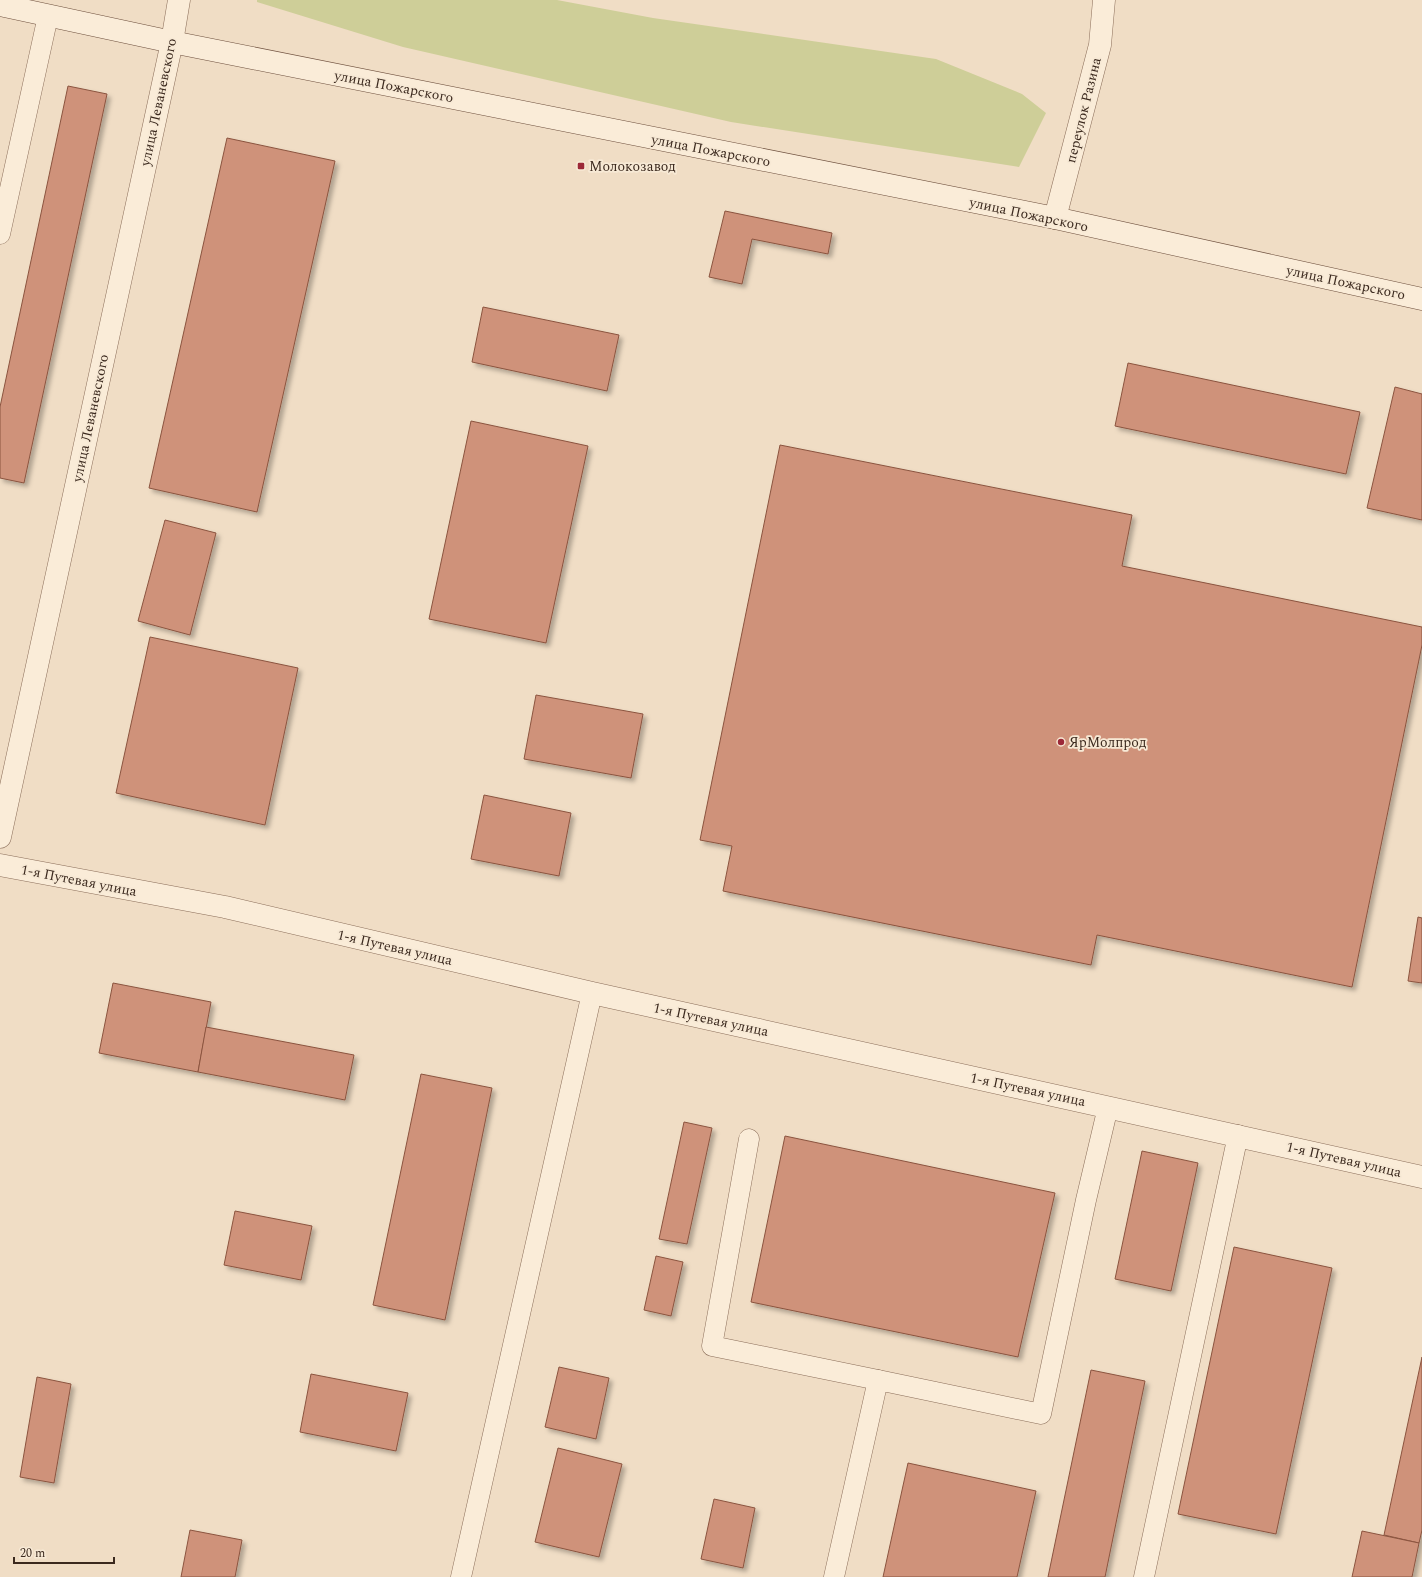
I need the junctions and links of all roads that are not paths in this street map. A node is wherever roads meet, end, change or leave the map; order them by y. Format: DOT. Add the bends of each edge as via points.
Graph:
graph roads {
  1 [pos="179,0"];
  2 [pos="1104,0"];
  3 [pos="0,5"];
  4 [pos="48,16"];
  5 [pos="172,42"];
  6 [pos="1055,218"];
  7 [pos="0,234"];
  8 [pos="1422,299"];
  9 [pos="0,837"];
  10 [pos="0,865"];
  11 [pos="592,993"];
  12 [pos="1108,1107"];
  13 [pos="1238,1135"];
  14 [pos="749,1139"];
  15 [pos="1422,1177"];
  16 [pos="878,1380"];
  17 [pos="461,1577"];
  18 [pos="834,1577"];
  19 [pos="1144,1577"];
  1 -- 5 [label="street, улица Леваневского"];
  2 -- 6 [label="street, переулок Разина" via="1100,45"];
  3 -- 4 [label="street, улица Пожарского"];
  4 -- 5 [label="street, улица Пожарского"];
  4 -- 7 [label="lane"];
  5 -- 6 [label="street, улица Пожарского"];
  5 -- 9 [label="street, улица Леваневского"];
  6 -- 8 [label="street, улица Пожарского"];
  10 -- 11 [label="street, 1-я Путевая улица" via="225,907"];
  11 -- 12 [label="street, 1-я Путевая улица"];
  11 -- 17 [label="lane"];
  12 -- 13 [label="street, 1-я Путевая улица"];
  12 -- 16 [label="lane" via="1041,1414"];
  13 -- 15 [label="street, 1-я Путевая улица"];
  13 -- 19 [label="lane"];
  14 -- 16 [label="lane" via="712,1346"];
  16 -- 18 [label="lane"];
}
